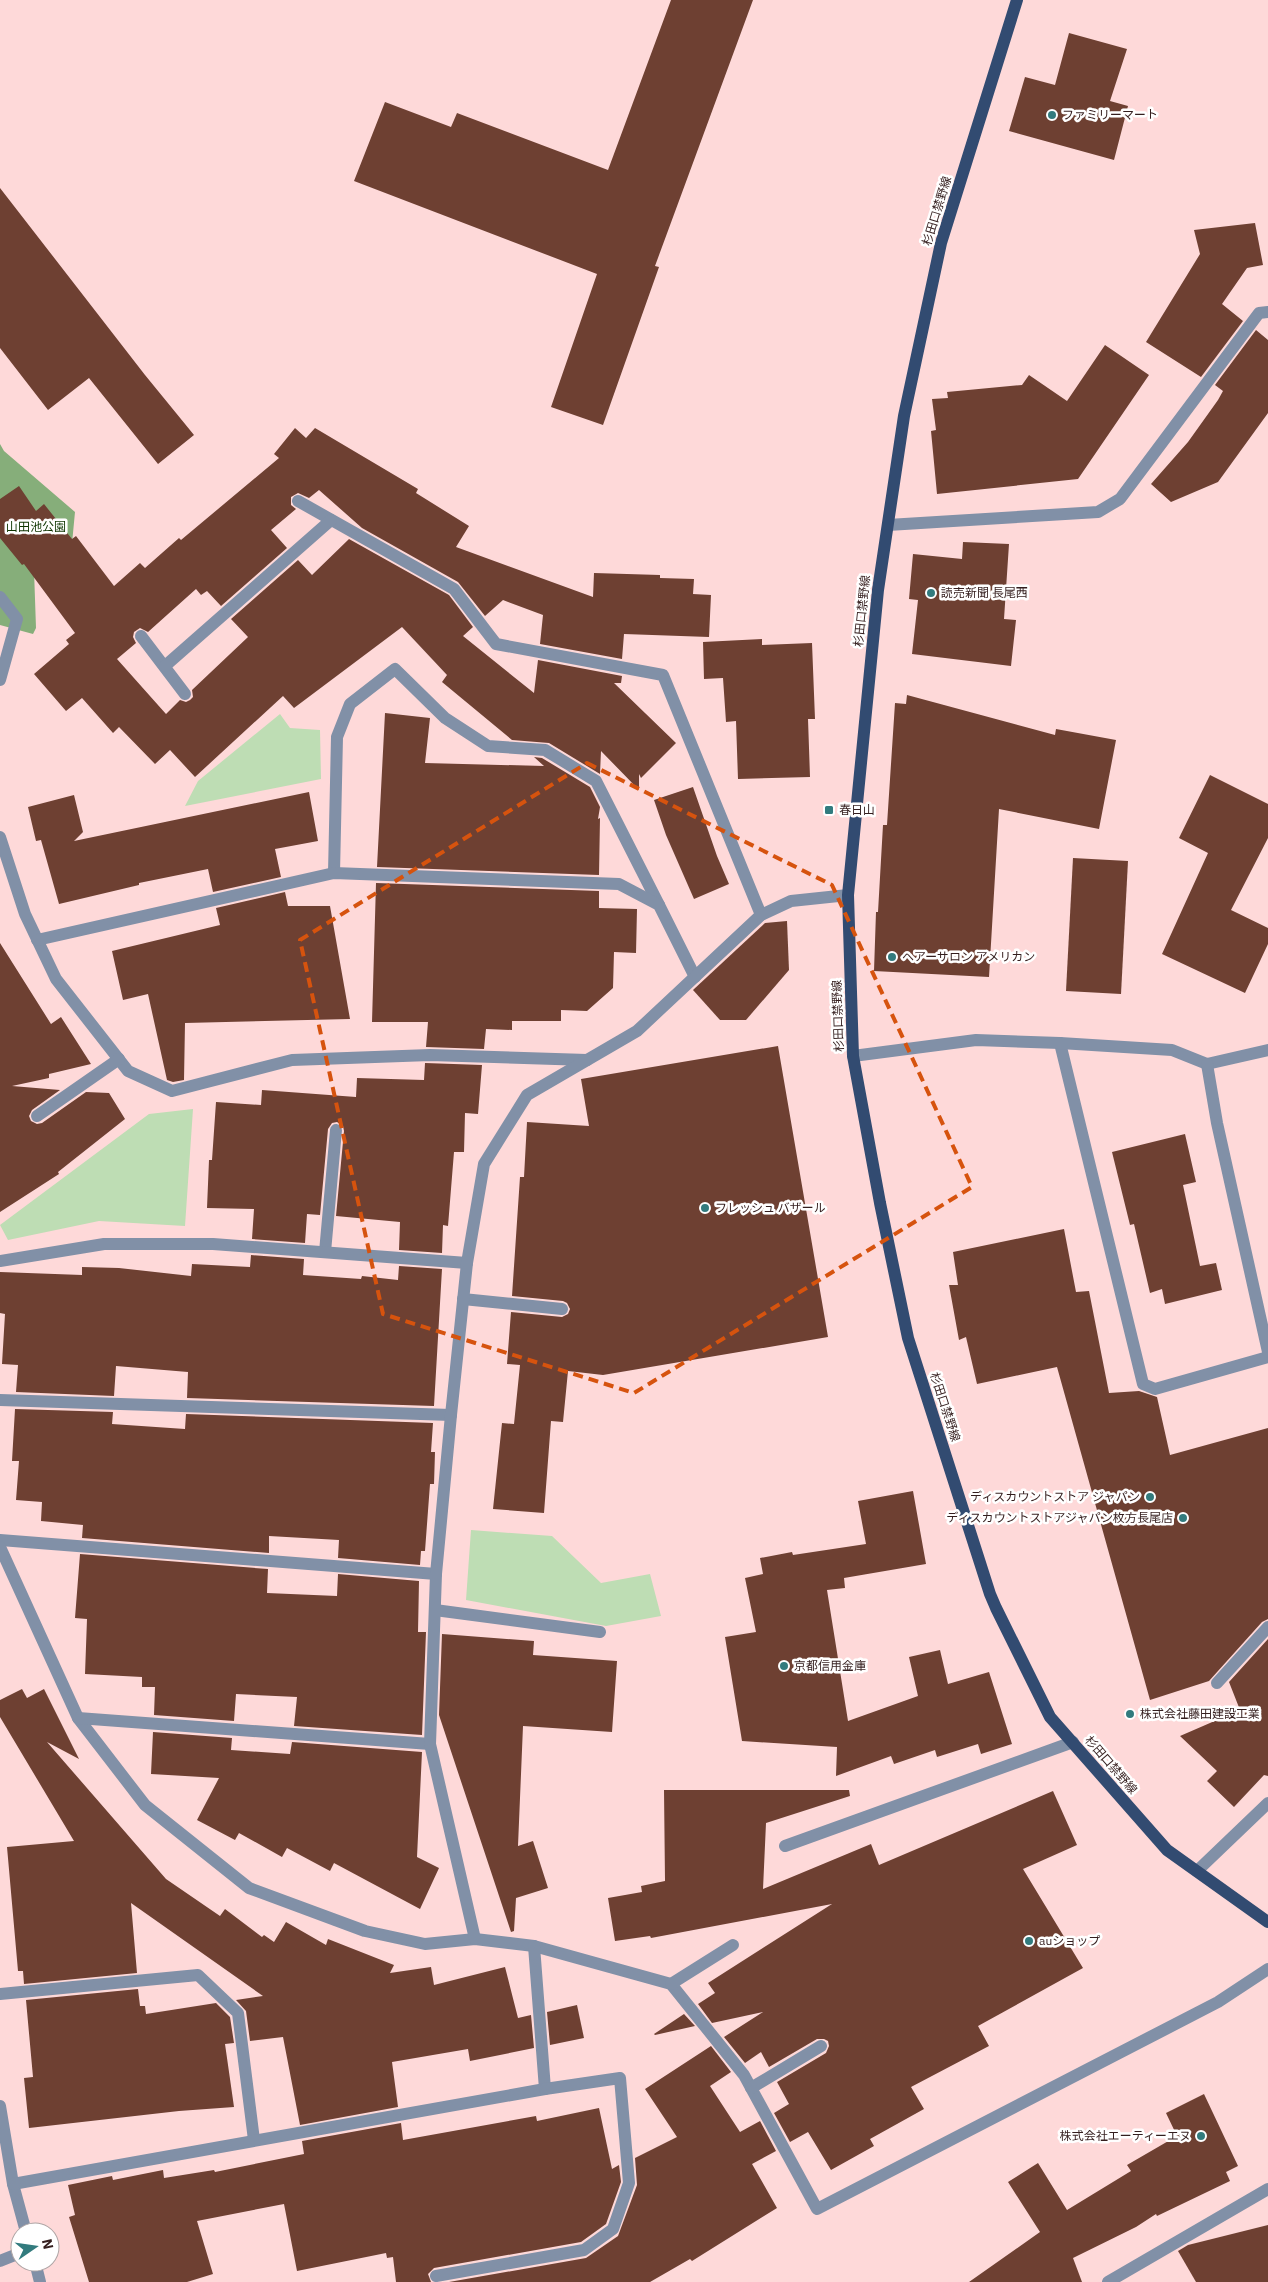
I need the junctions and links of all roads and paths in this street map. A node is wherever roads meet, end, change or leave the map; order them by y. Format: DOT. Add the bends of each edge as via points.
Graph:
graph roads {
  1 [pos="1016,0"];
  2 [pos="1268,312"];
  3 [pos="298,501"];
  4 [pos="331,520"];
  5 [pos="888,525"];
  6 [pos="0,597"];
  7 [pos="141,636"];
  8 [pos="164,666"];
  9 [pos="0,680"];
  10 [pos="184,694"];
  11 [pos="0,837"];
  12 [pos="334,873"];
  13 [pos="848,895"];
  14 [pos="659,905"];
  15 [pos="761,915"];
  16 [pos="37,940"];
  17 [pos="695,977"];
  18 [pos="1060,1043"];
  19 [pos="1268,1050"];
  20 [pos="853,1056"];
  21 [pos="119,1059"];
  22 [pos="587,1060"];
  23 [pos="1207,1064"];
  24 [pos="37,1116"];
  25 [pos="336,1130"];
  26 [pos="325,1252"];
  27 [pos="0,1260"];
  28 [pos="467,1263"];
  29 [pos="463,1299"];
  30 [pos="562,1309"];
  31 [pos="1268,1352"];
  32 [pos="1268,1357"];
  33 [pos="0,1400"];
  34 [pos="451,1415"];
  35 [pos="0,1540"];
  36 [pos="0,1547"];
  37 [pos="436,1574"];
  38 [pos="435,1610"];
  39 [pos="1268,1627"];
  40 [pos="600,1632"];
  41 [pos="1217,1683"];
  42 [pos="78,1718"];
  43 [pos="1073,1742"];
  44 [pos="430,1744"];
  45 [pos="1268,1803"];
  46 [pos="785,1846"];
  47 [pos="1197,1871"];
  48 [pos="1268,1922"];
  49 [pos="474,1939"];
  50 [pos="534,1946"];
  51 [pos="733,1946"];
  52 [pos="1268,1969"];
  53 [pos="671,1984"];
  54 [pos="0,1994"];
  55 [pos="821,2046"];
  56 [pos="545,2088"];
  57 [pos="751,2088"];
  58 [pos="0,2106"];
  59 [pos="254,2140"];
  60 [pos="13,2184"];
  61 [pos="1268,2189"];
  62 [pos="23,2222"];
  63 [pos="436,2276"];
  64 [pos="1108,2282"];
  1 -- 5 [label="main road, 杉田口禁野線" via="941,243 904,416"];
  2 -- 5 [label="street" via="1259,313 1120,499 1098,512"];
  3 -- 4 [label="street"];
  4 -- 8 [label="street"];
  4 -- 15 [label="street" via="454,589 496,644 663,675"];
  5 -- 13 [label="main road, 杉田口禁野線" via="878,590"];
  6 -- 9 [label="street" via="17,619"];
  7 -- 8 [label="street"];
  8 -- 10 [label="street"];
  11 -- 16 [label="street" via="25,914"];
  12 -- 14 [label="street" via="619,884"];
  12 -- 14 [label="street" via="337,737 350,704 395,669 445,718 488,746 545,750 596,781"];
  12 -- 16 [label="street"];
  13 -- 15 [label="street" via="792,901"];
  13 -- 20 [label="main road, 杉田口禁野線"];
  14 -- 17 [label="street"];
  15 -- 17 [label="street"];
  16 -- 21 [label="street" via="56,979"];
  17 -- 22 [label="street" via="637,1031"];
  18 -- 20 [label="street" via="976,1040"];
  18 -- 23 [label="street" via="1172,1050"];
  18 -- 32 [label="street" via="1143,1384 1155,1389"];
  19 -- 23 [label="street"];
  20 -- 43 [label="main road, 杉田口禁野線" via="908,1338 984,1576 996,1608 1050,1717"];
  21 -- 22 [label="street" via="128,1071 172,1091 292,1060 430,1055"];
  21 -- 24 [label="street"];
  22 -- 28 [label="street" via="527,1096 484,1164"];
  23 -- 31 [label="street"];
  25 -- 26 [label="street"];
  26 -- 27 [label="street" via="213,1244 104,1244"];
  26 -- 28 [label="street"];
  28 -- 29 [label="street"];
  29 -- 30 [label="street"];
  29 -- 34 [label="street"];
  33 -- 34 [label="street"];
  34 -- 37 [label="street"];
  35 -- 37 [label="street"];
  36 -- 42 [label="street"];
  37 -- 38 [label="street"];
  38 -- 40 [label="street"];
  38 -- 44 [label="street"];
  39 -- 41 [label="street"];
  42 -- 44 [label="street"];
  42 -- 49 [label="street" via="145,1805 249,1888 365,1931 425,1944"];
  43 -- 46 [label="street"];
  43 -- 47 [label="main road, 杉田口禁野線" via="1167,1850"];
  44 -- 49 [label="street"];
  45 -- 47 [label="street"];
  47 -- 48 [label="main road, 杉田口禁野線"];
  49 -- 50 [label="street"];
  50 -- 53 [label="street"];
  50 -- 56 [label="street"];
  51 -- 53 [label="street"];
  52 -- 57 [label="street" via="1218,2002 817,2209"];
  53 -- 57 [label="street" via="744,2074"];
  54 -- 59 [label="street" via="198,1975 238,2013"];
  55 -- 57 [label="street"];
  56 -- 59 [label="street"];
  56 -- 63 [label="street" via="620,2078 629,2183 613,2229 584,2250"];
  58 -- 60 [label="street"];
  59 -- 60 [label="street"];
  60 -- 62 [label="street"];
  61 -- 64 [label="street"];
}
